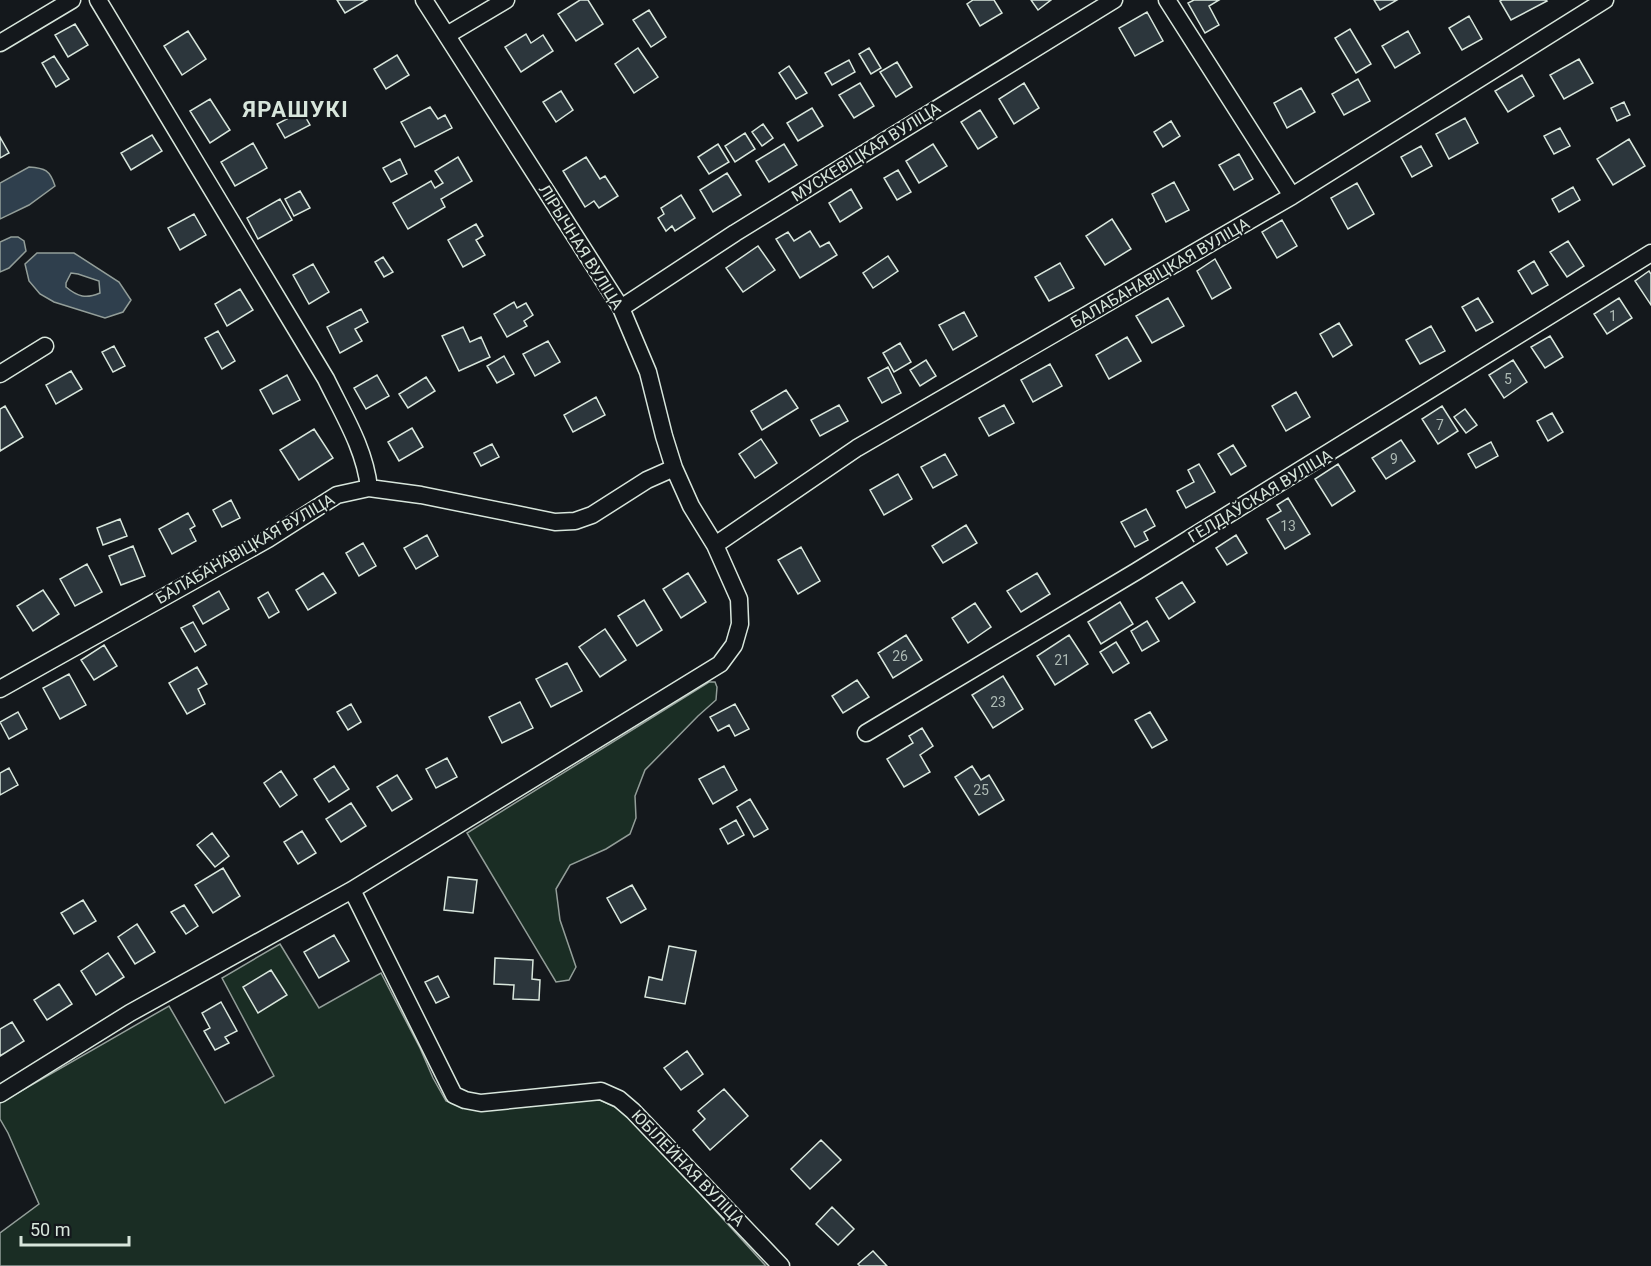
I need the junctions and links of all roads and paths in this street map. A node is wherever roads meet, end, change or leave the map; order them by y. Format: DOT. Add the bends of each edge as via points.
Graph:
graph roads {
  1 [pos="72,0"];
  2 [pos="98,0"];
  3 [pos="423,0"];
  4 [pos="506,0"];
  5 [pos="1114,0"];
  6 [pos="1167,0"];
  7 [pos="1605,0"];
  8 [pos="447,35"];
  9 [pos="0,43"];
  10 [pos="1292,196"];
  11 [pos="1651,253"];
  12 [pos="621,308"];
  13 [pos="45,346"];
  14 [pos="0,374"];
  15 [pos="674,468"];
  16 [pos="369,488"];
  17 [pos="715,545"];
  18 [pos="0,689"];
  19 [pos="866,732"];
  20 [pos="352,890"];
  21 [pos="0,1094"];
  22 [pos="781,1266"];
  1 -- 9 [label="street"];
  2 -- 16 [label="street" via="326,379 358,445"];
  3 -- 8 [label="street, ЛІРЫЧНАЯ ВУЛІЦА"];
  4 -- 8 [label="street"];
  5 -- 12 [label="street, МУСКЕВІЦКАЯ ВУЛІЦА" via="735,233"];
  6 -- 10 [label="street"];
  7 -- 10 [label="street, БАЛАБАНАВІЦКАЯ ВУЛІЦА"];
  8 -- 12 [label="street, ЛІРЫЧНАЯ ВУЛІЦА"];
  10 -- 17 [label="street, БАЛАБАНАВІЦКАЯ ВУЛІЦА" via="857,448"];
  11 -- 19 [label="street, ГЕЛДАЎСКАЯ ВУЛІЦА" via="1137,571"];
  12 -- 15 [label="street, ЛІРЫЧНАЯ ВУЛІЦА" via="648,372"];
  13 -- 14 [label="street"];
  15 -- 16 [label="street, БАЛАБАНАВІЦКАЯ ВУЛІЦА" via="647,480 592,515 574,521 555,522"];
  15 -- 17 [label="street, ЛІРЫЧНАЯ ВУЛІЦА"];
  16 -- 18 [label="street, БАЛАБАНАВІЦКАЯ ВУЛІЦА" via="337,495 268,539"];
  17 -- 20 [label="street, ЛІРЫЧНАЯ ВУЛІЦА" via="739,599 740,624 734,645 720,664"];
  20 -- 21 [label="street, ЛІРЫЧНАЯ ВУЛІЦА" via="130,1013"];
  20 -- 22 [label="street, ЮБІЛЕЙНАЯ ВУЛІЦА" via="454,1095 481,1103 601,1091 619,1099"];
}
